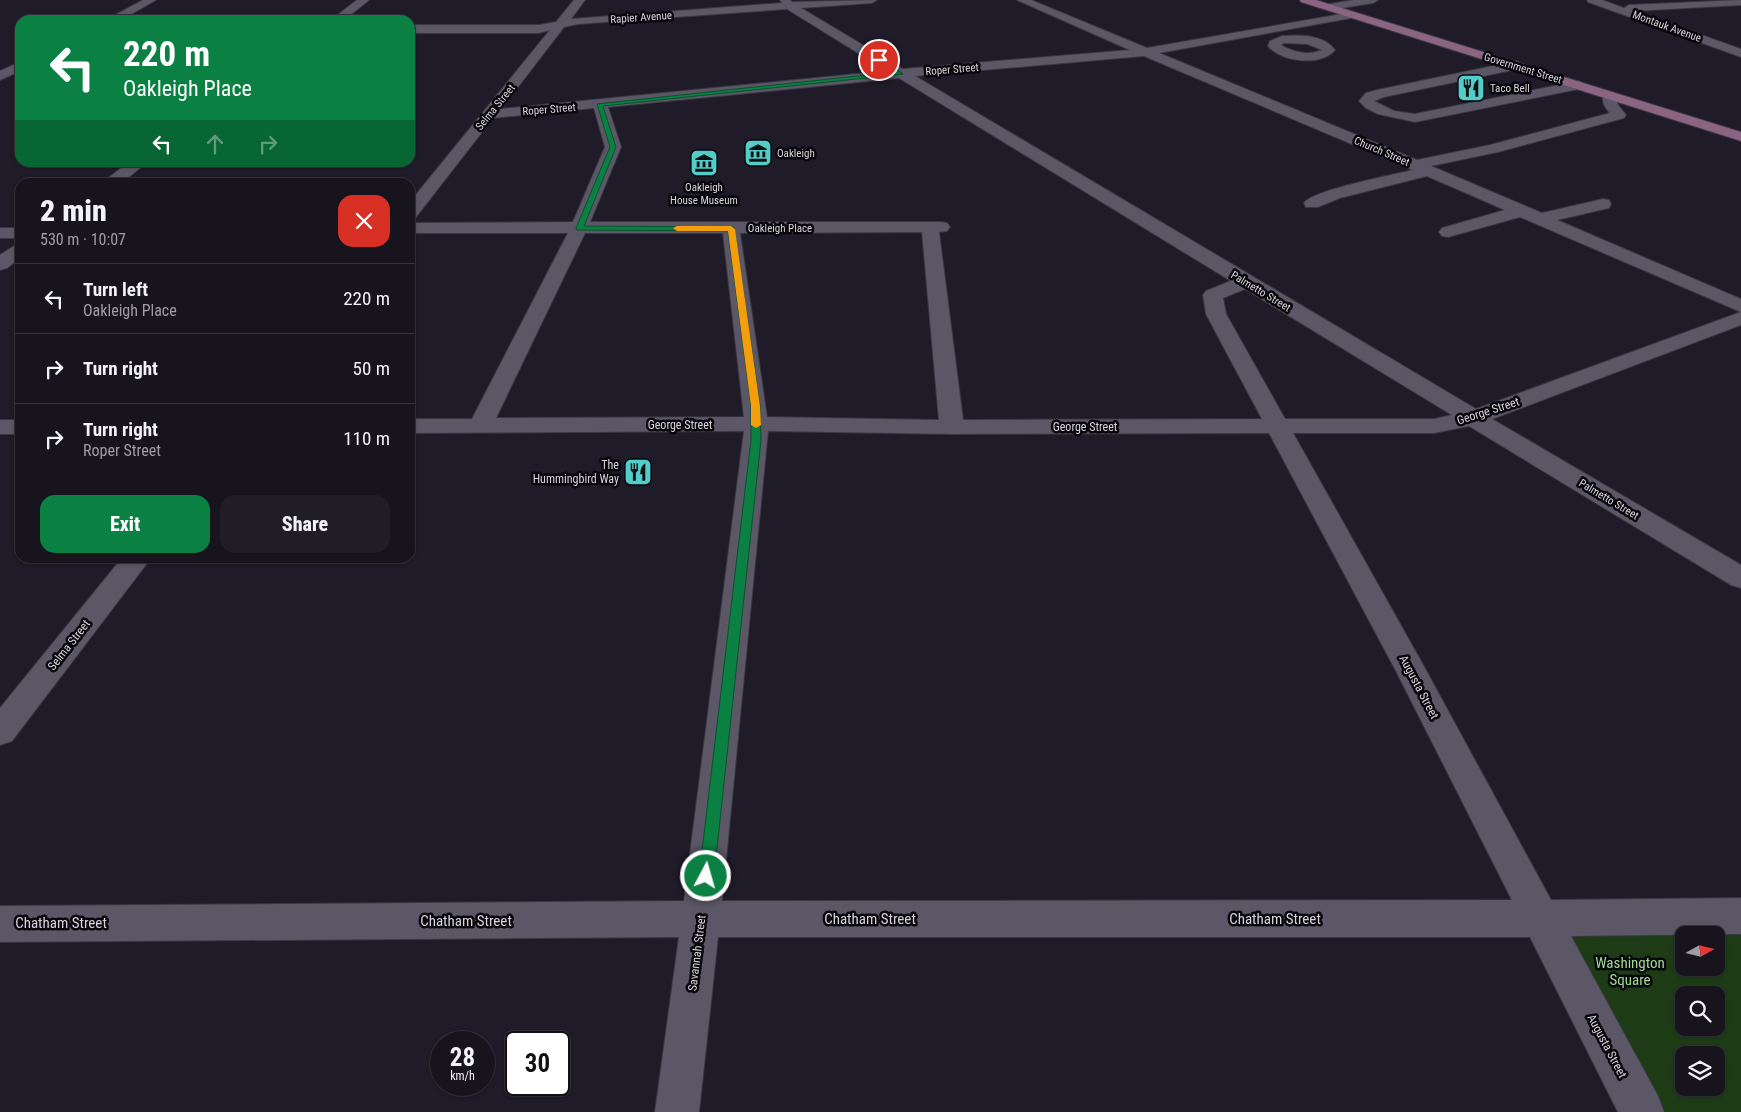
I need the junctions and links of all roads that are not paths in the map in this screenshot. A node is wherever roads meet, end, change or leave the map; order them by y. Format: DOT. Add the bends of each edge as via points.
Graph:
graph roads {
  1 [pos="151,0"];
  2 [pos="364,0"];
  3 [pos="580,0"];
  4 [pos="872,0"];
  5 [pos="1022,0"];
  6 [pos="1304,0"];
  7 [pos="1373,0"];
  8 [pos="1592,0"];
  9 [pos="1741,2"];
  10 [pos="787,3"];
  11 [pos="1329,8"];
  12 [pos="1617,9"];
  13 [pos="122,15"];
  14 [pos="344,15"];
  15 [pos="1353,15"];
  16 [pos="560,26"];
  17 [pos="415,29"];
  18 [pos="1258,32"];
  19 [pos="1282,40"];
  20 [pos="1145,52"];
  21 [pos="1741,53"];
  22 [pos="1517,65"];
  23 [pos="15,68"];
  24 [pos="901,74"];
  25 [pos="0,76"];
  26 [pos="1579,86"];
  27 [pos="1552,91"];
  28 [pos="1382,93"];
  29 [pos="1610,96"];
  30 [pos="600,104"];
  31 [pos="490,114"];
  32 [pos="1738,134"];
  33 [pos="133,167"];
  34 [pos="1421,168"];
  35 [pos="118,178"];
  36 [pos="1312,202"];
  37 [pos="1603,204"];
  38 [pos="415,207"];
  39 [pos="1521,211"];
  40 [pos="1540,219"];
  41 [pos="415,228"];
  42 [pos="579,228"];
  43 [pos="731,229"];
  44 [pos="1448,232"];
  45 [pos="0,233"];
  46 [pos="15,233"];
  47 [pos="15,254"];
  48 [pos="0,264"];
  49 [pos="1246,282"];
  50 [pos="1741,306"];
  51 [pos="1741,318"];
  52 [pos="1473,418"];
  53 [pos="756,425"];
  54 [pos="415,426"];
  55 [pos="480,426"];
  56 [pos="0,427"];
  57 [pos="15,427"];
  58 [pos="952,427"];
  59 [pos="1278,427"];
  60 [pos="133,563"];
  61 [pos="1741,578"];
  62 [pos="0,732"];
  63 [pos="1741,916"];
  64 [pos="701,919"];
  65 [pos="1540,919"];
  66 [pos="0,924"];
  67 [pos="677,1112"];
  68 [pos="1642,1112"];
  1 -- 13 [label="street"];
  2 -- 14 [label="street"];
  3 -- 16 [label="street, Selma Street"];
  4 -- 10 [label="street, Rapier Avenue"];
  5 -- 20 [label="street, Church Street"];
  6 -- 11 [label="main road, Government Street"];
  7 -- 11 [label="street"];
  8 -- 12 [label="street, Montauk Avenue"];
  9 -- 12 [label="street"];
  10 -- 16 [label="street, Rapier Avenue" via="578,21"];
  10 -- 24 [label="street, Palmetto Street"];
  11 -- 15 [label="main road, Government Street"];
  12 -- 21 [label="street, Montauk Avenue"];
  15 -- 18 [label="street, Roper Street"];
  15 -- 22 [label="main road, Government Street"];
  16 -- 17 [label="street, Rapier Avenue" via="539,29"];
  16 -- 31 [label="street, Selma Street"];
  18 -- 19 [label="street"];
  18 -- 20 [label="street, Roper Street"];
  20 -- 24 [label="street, Roper Street"];
  20 -- 34 [label="street, Church Street"];
  22 -- 26 [label="main road, Government Street"];
  22 -- 28 [label="street"];
  23 -- 25 [label="street"];
  24 -- 30 [label="street, Roper Street"];
  24 -- 49 [label="street, Palmetto Street"];
  26 -- 27 [label="street"];
  26 -- 29 [label="main road, Government Street"];
  27 -- 28 [label="street" via="1510,87 1400,110 1385,104"];
  27 -- 28 [label="street" via="1415,118 1384,112 1366,100"];
  29 -- 32 [label="main road, Government Street"];
  29 -- 34 [label="street" via="1611,106 1619,115"];
  30 -- 31 [label="street, Roper Street"];
  30 -- 42 [label="street" via="613,147"];
  31 -- 38 [label="street, Selma Street"];
  33 -- 35 [label="street"];
  34 -- 36 [label="street"];
  34 -- 39 [label="street, Church Street"];
  37 -- 40 [label="street"];
  39 -- 40 [label="street, Church Street"];
  39 -- 44 [label="street"];
  40 -- 50 [label="street, Church Street"];
  41 -- 42 [label="street, Oakleigh Place"];
  42 -- 43 [label="street, Oakleigh Place"];
  42 -- 55 [label="street"];
  43 -- 53 [label="street, Savannah Street"];
  43 -- 58 [label="street, Oakleigh Place" via="936,227"];
  45 -- 46 [label="street"];
  47 -- 48 [label="street"];
  49 -- 52 [label="street, Palmetto Street"];
  49 -- 59 [label="street, Augusta Street" via="1213,295 1216,314"];
  51 -- 52 [label="street, George Street"];
  52 -- 59 [label="street, George Street" via="1434,426"];
  52 -- 61 [label="street, Palmetto Street"];
  53 -- 55 [label="street, George Street"];
  53 -- 58 [label="street, George Street"];
  53 -- 64 [label="street, Savannah Street"];
  54 -- 55 [label="street, George Street"];
  56 -- 57 [label="street"];
  58 -- 59 [label="street, George Street"];
  59 -- 65 [label="street, Augusta Street" via="1411,671"];
  60 -- 62 [label="street, Selma Street"];
  63 -- 65 [label="street, Chatham Street"];
  64 -- 65 [label="street, Chatham Street"];
  64 -- 66 [label="street, Chatham Street"];
  64 -- 67 [label="street, Savannah Street"];
  65 -- 68 [label="street, Augusta Street"];
}
